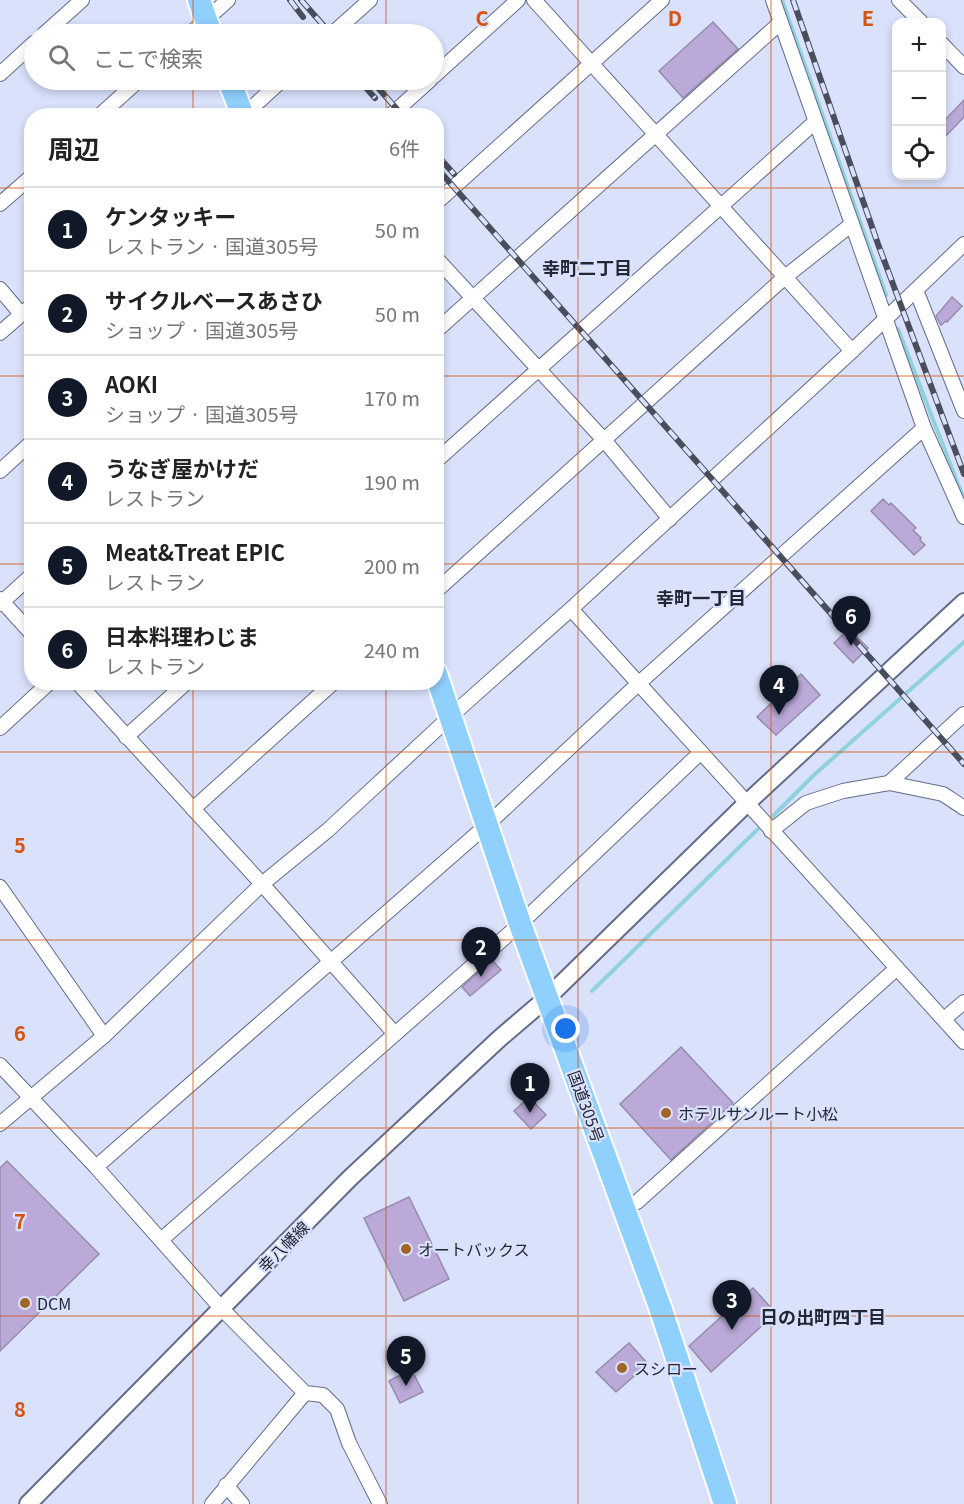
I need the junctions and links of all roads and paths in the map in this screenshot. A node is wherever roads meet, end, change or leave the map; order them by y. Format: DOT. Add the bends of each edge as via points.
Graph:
graph roads {
  1 [pos="82,0"];
  2 [pos="228,0"];
  3 [pos="370,0"];
  4 [pos="518,0"];
  5 [pos="534,0"];
  6 [pos="662,0"];
  7 [pos="773,0"];
  8 [pos="899,0"];
  9 [pos="917,18"];
  10 [pos="201,22"];
  11 [pos="780,23"];
  12 [pos="55,24"];
  13 [pos="343,24"];
  14 [pos="946,48"];
  15 [pos="24,52"];
  16 [pos="591,63"];
  17 [pos="444,67"];
  18 [pos="964,67"];
  19 [pos="0,74"];
  20 [pos="128,90"];
  21 [pos="233,90"];
  22 [pos="271,90"];
  23 [pos="419,90"];
  24 [pos="108,108"];
  25 [pos="240,108"];
  26 [pos="251,108"];
  27 [pos="399,108"];
  28 [pos="815,122"];
  29 [pos="655,135"];
  30 [pos="24,183"];
  31 [pos="444,196"];
  32 [pos="0,204"];
  33 [pos="720,206"];
  34 [pos="852,224"];
  35 [pos="964,244"];
  36 [pos="444,266"];
  37 [pos="785,277"];
  38 [pos="0,289"];
  39 [pos="916,290"];
  40 [pos="474,297"];
  41 [pos="24,308"];
  42 [pos="24,312"];
  43 [pos="886,319"];
  44 [pos="444,325"];
  45 [pos="0,333"];
  46 [pos="852,351"];
  47 [pos="538,370"];
  48 [pos="964,411"];
  49 [pos="924,428"];
  50 [pos="604,440"];
  51 [pos="24,449"];
  52 [pos="444,454"];
  53 [pos="0,471"];
  54 [pos="964,517"];
  55 [pos="670,519"];
  56 [pos="24,581"];
  57 [pos="444,584"];
  58 [pos="1,601"];
  59 [pos="964,602"];
  60 [pos="571,609"];
  61 [pos="24,625"];
  62 [pos="638,684"];
  63 [pos="41,690"];
  64 [pos="84,690"];
  65 [pos="178,690"];
  66 [pos="325,690"];
  67 [pos="442,690"];
  68 [pos="964,714"];
  69 [pos="451,716"];
  70 [pos="0,728"];
  71 [pos="126,737"];
  72 [pos="700,752"];
  73 [pos="888,783"];
  74 [pos="747,803"];
  75 [pos="964,808"];
  76 [pos="193,809"];
  77 [pos="488,824"];
  78 [pos="771,831"];
  79 [pos="262,884"];
  80 [pos="0,887"];
  81 [pos="520,924"];
  82 [pos="332,962"];
  83 [pos="897,968"];
  84 [pos="548,997"];
  85 [pos="964,1002"];
  86 [pos="944,1019"];
  87 [pos="395,1034"];
  88 [pos="104,1036"];
  89 [pos="964,1042"];
  90 [pos="0,1065"];
  91 [pos="31,1098"];
  92 [pos="0,1124"];
  93 [pos="96,1167"];
  94 [pos="624,1208"];
  95 [pos="161,1240"];
  96 [pos="221,1308"];
  97 [pos="305,1393"];
  98 [pos="226,1485"];
  99 [pos="28,1504"];
  100 [pos="212,1504"];
  101 [pos="242,1504"];
  102 [pos="380,1504"];
  103 [pos="724,1504"];
  1 -- 12 [label="street"];
  2 -- 10 [label="street"];
  3 -- 13 [label="street"];
  4 -- 17 [label="street"];
  5 -- 16 [label="street"];
  6 -- 16 [label="street"];
  7 -- 11 [label="street"];
  8 -- 9 [label="street"];
  11 -- 28 [label="street"];
  11 -- 29 [label="street"];
  14 -- 18 [label="street"];
  15 -- 19 [label="street"];
  16 -- 29 [label="street"];
  16 -- 31 [label="street"];
  20 -- 24 [label="street"];
  21 -- 25 [label="highway"];
  22 -- 26 [label="street"];
  23 -- 27 [label="street"];
  28 -- 33 [label="street"];
  28 -- 34 [label="street"];
  29 -- 33 [label="street"];
  29 -- 40 [label="street"];
  30 -- 32 [label="street"];
  33 -- 37 [label="street"];
  33 -- 47 [label="street"];
  34 -- 37 [label="street"];
  34 -- 43 [label="street"];
  35 -- 39 [label="street"];
  36 -- 40 [label="street"];
  37 -- 46 [label="street"];
  37 -- 50 [label="street"];
  38 -- 41 [label="street"];
  39 -- 43 [label="street"];
  39 -- 48 [label="street"];
  40 -- 44 [label="street"];
  40 -- 47 [label="street"];
  42 -- 45 [label="street"];
  43 -- 46 [label="street"];
  43 -- 49 [label="street"];
  46 -- 55 [label="street"];
  47 -- 50 [label="street"];
  47 -- 52 [label="street"];
  49 -- 54 [label="street"];
  49 -- 62 [label="street"];
  50 -- 55 [label="street"];
  50 -- 57 [label="street"];
  51 -- 53 [label="street"];
  55 -- 60 [label="street"];
  56 -- 58 [label="street"];
  58 -- 61 [label="street"];
  59 -- 74 [label="street, 幸八幡線"];
  60 -- 62 [label="street"];
  60 -- 69 [label="street"];
  62 -- 72 [label="street"];
  62 -- 77 [label="street"];
  63 -- 70 [label="street"];
  64 -- 71 [label="street"];
  65 -- 71 [label="street"];
  66 -- 76 [label="street"];
  67 -- 69 [label="highway, 国道305号"];
  68 -- 73 [label="street"];
  69 -- 77 [label="highway, 国道305号"];
  69 -- 79 [label="street" via="328,830"];
  71 -- 76 [label="street"];
  72 -- 74 [label="street"];
  72 -- 81 [label="street"];
  73 -- 75 [label="street" via="943,794"];
  73 -- 78 [label="street" via="806,803"];
  74 -- 78 [label="street"];
  74 -- 84 [label="street, 幸八幡線"];
  76 -- 79 [label="street"];
  77 -- 81 [label="highway, 国道305号"];
  77 -- 82 [label="street"];
  78 -- 83 [label="street"];
  79 -- 82 [label="street"];
  79 -- 88 [label="street"];
  80 -- 88 [label="street"];
  81 -- 84 [label="highway, 国道305号"];
  81 -- 87 [label="street"];
  82 -- 87 [label="street"];
  82 -- 93 [label="street"];
  83 -- 86 [label="street"];
  83 -- 94 [label="street" via="637,1202"];
  84 -- 94 [label="highway, 国道305号"];
  84 -- 96 [label="street, 幸八幡線" via="350,1178"];
  85 -- 86 [label="street"];
  86 -- 89 [label="street"];
  87 -- 95 [label="street"];
  88 -- 91 [label="street"];
  90 -- 91 [label="street"];
  91 -- 92 [label="street"];
  91 -- 93 [label="street"];
  93 -- 95 [label="street"];
  94 -- 103 [label="highway, 国道305号"];
  95 -- 96 [label="street"];
  96 -- 97 [label="street"];
  96 -- 99 [label="street, 幸八幡線"];
  97 -- 98 [label="street"];
  97 -- 102 [label="street" via="323,1395 337,1409"];
  98 -- 100 [label="street"];
  98 -- 101 [label="street"];
}
